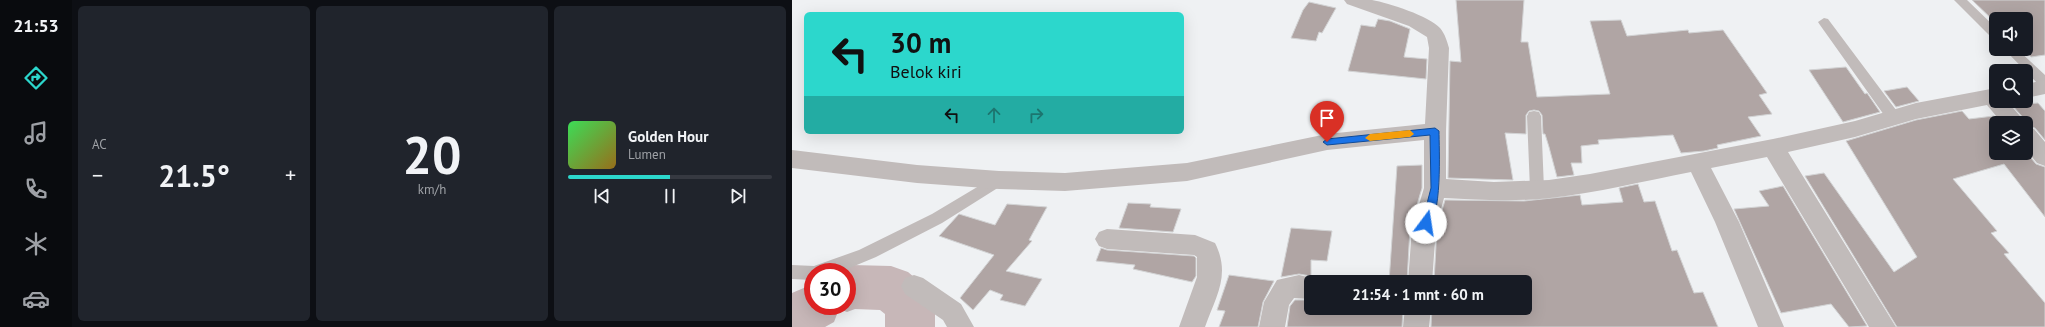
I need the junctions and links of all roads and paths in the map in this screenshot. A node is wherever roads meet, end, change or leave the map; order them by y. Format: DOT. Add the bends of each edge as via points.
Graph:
graph roads {
  1 [pos="1353,0"];
  2 [pos="1960,0"];
  3 [pos="1824,22"];
  4 [pos="1989,28"];
  5 [pos="2017,56"];
  6 [pos="2045,83"];
  7 [pos="2045,87"];
  8 [pos="2033,90"];
  9 [pos="1989,98"];
  10 [pos="2002,108"];
  11 [pos="1534,116"];
  12 [pos="2009,116"];
  13 [pos="1894,118"];
  14 [pos="1435,131"];
  15 [pos="2033,143"];
  16 [pos="1773,147"];
  17 [pos="2045,157"];
  18 [pos="792,159"];
  19 [pos="1697,162"];
  20 [pos="999,180"];
  21 [pos="1435,188"];
  22 [pos="1537,189"];
  23 [pos="1107,238"];
  24 [pos="846,263"];
  25 [pos="792,272"];
  26 [pos="804,273"];
  27 [pos="1421,275"];
  28 [pos="914,286"];
  29 [pos="1304,287"];
  30 [pos="1417,315"];
  31 [pos="961,327"];
  32 [pos="1192,327"];
  33 [pos="1272,327"];
  34 [pos="1416,327"];
  35 [pos="1771,327"];
  36 [pos="1883,327"];
  1 -- 14 [label="street" via="1419,23 1433,32 1439,48"];
  2 -- 4 [label="lane"];
  3 -- 13 [label="lane"];
  5 -- 6 [label="lane"];
  7 -- 8 [label="street"];
  9 -- 13 [label="street" via="1916,111"];
  10 -- 12 [label="street"];
  11 -- 22 [label="lane"];
  13 -- 16 [label="street"];
  14 -- 20 [label="street" via="1327,142 1187,172 1065,182"];
  14 -- 21 [label="street"];
  15 -- 17 [label="street"];
  16 -- 19 [label="street"];
  16 -- 36 [label="street"];
  18 -- 20 [label="street" via="917,174"];
  19 -- 22 [label="street" via="1590,183"];
  19 -- 35 [label="street"];
  20 -- 24 [label="lane" via="955,210 909,235"];
  21 -- 22 [label="street" via="1494,191"];
  21 -- 27 [label="street" via="1424,228"];
  23 -- 32 [label="street" via="1195,245 1206,250 1211,260 1211,274"];
  25 -- 26 [label="lane"];
  28 -- 31 [label="street" via="952,312"];
  29 -- 33 [label="street" via="1286,288 1277,302"];
  30 -- 34 [label="street"];
}
